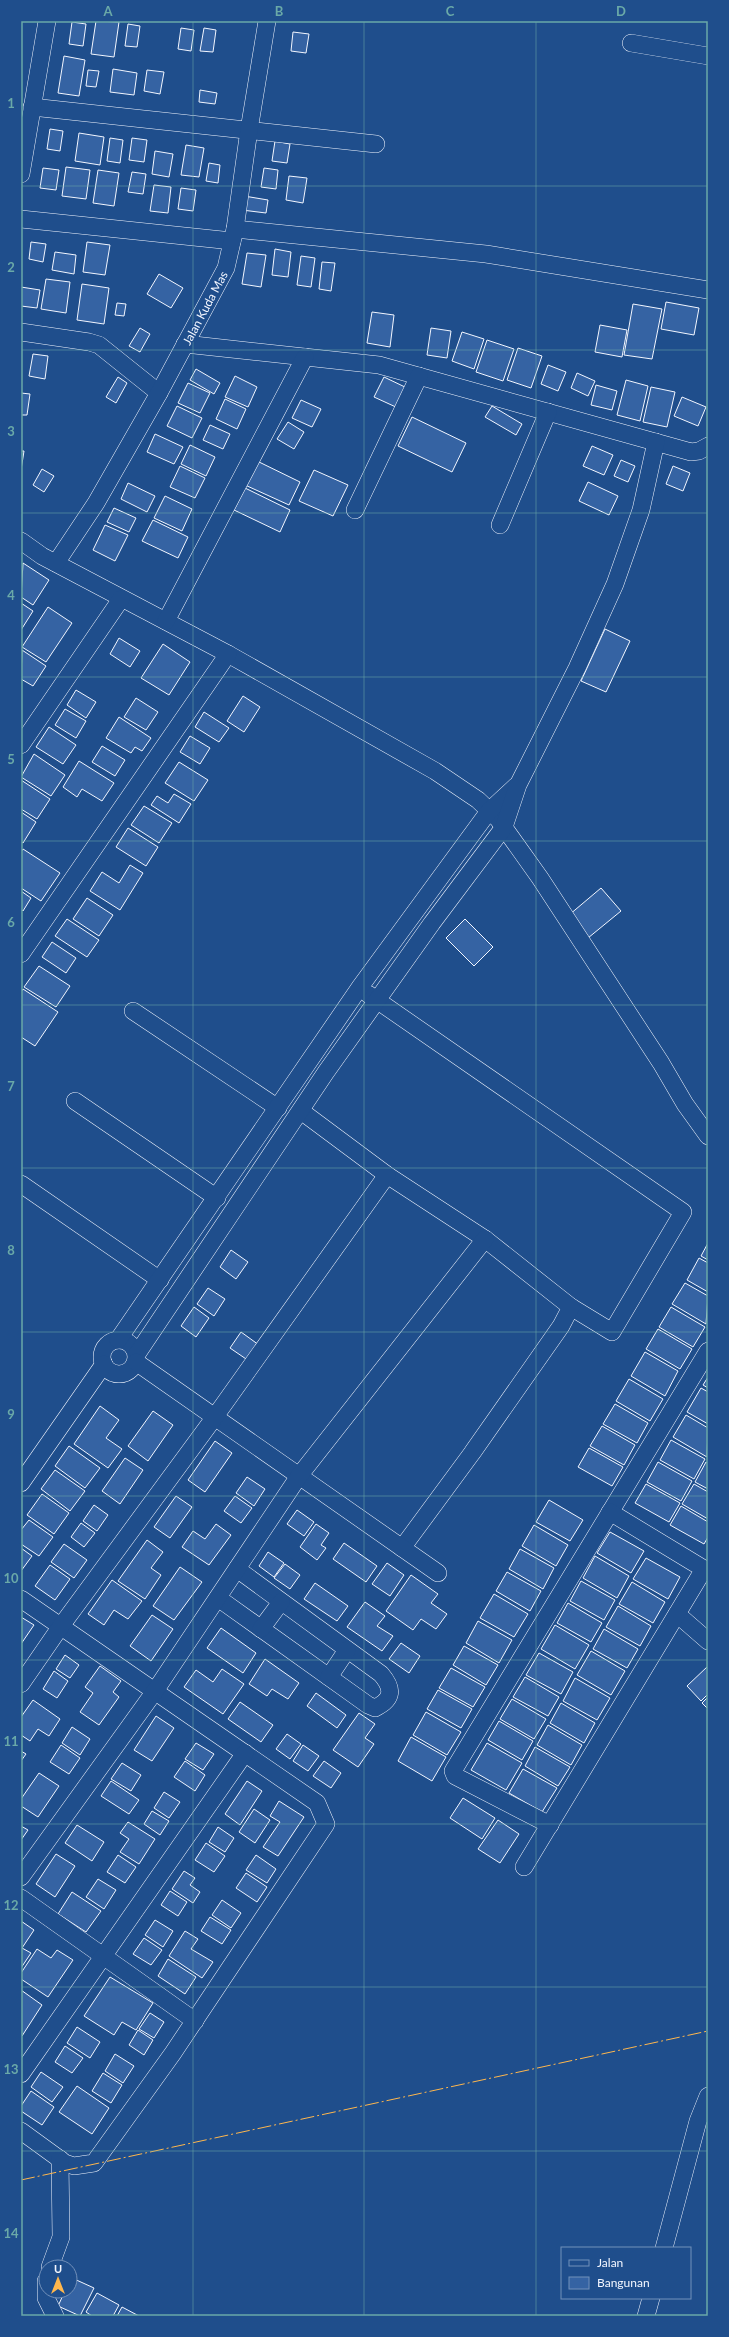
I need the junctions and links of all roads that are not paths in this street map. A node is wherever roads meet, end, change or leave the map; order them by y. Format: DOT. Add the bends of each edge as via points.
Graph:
graph roads {
  1 [pos="47,21"];
  2 [pos="267,21"];
  3 [pos="631,43"];
  4 [pos="708,56"];
  5 [pos="32,107"];
  6 [pos="249,130"];
  7 [pos="376,144"];
  8 [pos="21,174"];
  9 [pos="21,219"];
  10 [pos="233,235"];
  11 [pos="708,290"];
  12 [pos="21,332"];
  13 [pos="185,344"];
  14 [pos="305,357"];
  15 [pos="419,376"];
  16 [pos="160,393"];
  17 [pos="548,412"];
  18 [pos="656,442"];
  19 [pos="708,446"];
  20 [pos="355,510"];
  21 [pos="500,525"];
  22 [pos="21,540"];
  23 [pos="56,563"];
  24 [pos="121,599"];
  25 [pos="166,621"];
  26 [pos="228,654"];
  27 [pos="21,744"];
  28 [pos="518,785"];
  29 [pos="490,811"];
  30 [pos="504,827"];
  31 [pos="448,868"];
  32 [pos="464,880"];
  33 [pos="21,954"];
  34 [pos="360,988"];
  35 [pos="377,1001"];
  36 [pos="133,1011"];
  37 [pos="75,1101"];
  38 [pos="278,1108"];
  39 [pos="301,1111"];
  40 [pos="708,1136"];
  41 [pos="387,1175"];
  42 [pos="21,1184"];
  43 [pos="217,1198"];
  44 [pos="195,1229"];
  45 [pos="485,1239"];
  46 [pos="212,1244"];
  47 [pos="160,1280"];
  48 [pos="571,1306"];
  49 [pos="118,1340"];
  50 [pos="708,1351"];
  51 [pos="136,1358"];
  52 [pos="104,1364"];
  53 [pos="214,1418"];
  54 [pos="299,1476"];
  55 [pos="21,1483"];
  56 [pos="610,1512"];
  57 [pos="402,1548"];
  58 [pos="706,1566"];
  59 [pos="237,1569"];
  60 [pos="438,1573"];
  61 [pos="218,1598"];
  62 [pos="21,1599"];
  63 [pos="282,1602"];
  64 [pos="677,1614"];
  65 [pos="61,1626"];
  66 [pos="261,1629"];
  67 [pos="708,1641"];
  68 [pos="347,1650"];
  69 [pos="329,1677"];
  70 [pos="21,1684"];
  71 [pos="156,1691"];
  72 [pos="245,1753"];
  73 [pos="550,1825"];
  74 [pos="524,1867"];
  75 [pos="21,1877"];
  76 [pos="21,1898"];
  77 [pos="103,1956"];
  78 [pos="195,2021"];
  79 [pos="21,2074"];
  80 [pos="708,2096"];
  81 [pos="21,2131"];
  82 [pos="60,2159"];
  83 [pos="664,2247"];
  84 [pos="53,2259"];
  85 [pos="46,2299"];
  86 [pos="651,2299"];
  87 [pos="55,2316"];
  88 [pos="646,2316"];
  1 -- 5 [label="street"];
  2 -- 6 [label="street, Jalan Kuda Mas"];
  3 -- 4 [label="street"];
  5 -- 6 [label="street"];
  5 -- 8 [label="street"];
  6 -- 7 [label="street"];
  6 -- 10 [label="street, Jalan Kuda Mas"];
  9 -- 10 [label="street"];
  10 -- 11 [label="street" via="486,254"];
  10 -- 13 [label="street, Jalan Kuda Mas" via="222,279"];
  12 -- 16 [label="street" via="99,345"];
  13 -- 14 [label="street"];
  13 -- 16 [label="street, Jalan Kuda Mas"];
  14 -- 15 [label="street" via="379,365"];
  14 -- 25 [label="street"];
  15 -- 17 [label="street"];
  15 -- 20 [label="street"];
  16 -- 23 [label="street, Jalan Kuda Mas" via="96,503"];
  17 -- 18 [label="street"];
  17 -- 21 [label="street"];
  18 -- 19 [label="street" via="691,452"];
  18 -- 28 [label="street" via="641,510 615,584 577,668"];
  22 -- 23 [label="street"];
  23 -- 24 [label="street"];
  24 -- 25 [label="street"];
  24 -- 27 [label="street"];
  25 -- 26 [label="street"];
  26 -- 29 [label="street" via="435,771 464,789"];
  26 -- 33 [label="street"];
  28 -- 29 [label="street"];
  28 -- 30 [label="street"];
  29 -- 30 [label="street"];
  29 -- 31 [label="street"];
  30 -- 32 [label="street"];
  30 -- 40 [label="street"];
  31 -- 32 [label="street"];
  31 -- 34 [label="street"];
  32 -- 35 [label="street"];
  34 -- 35 [label="street"];
  34 -- 38 [label="street"];
  35 -- 39 [label="street"];
  35 -- 48 [label="street" via="682,1212 612,1332"];
  36 -- 38 [label="street"];
  37 -- 43 [label="street"];
  38 -- 43 [label="street"];
  39 -- 41 [label="street"];
  39 -- 46 [label="street"];
  41 -- 45 [label="street"];
  41 -- 53 [label="street"];
  42 -- 47 [label="street"];
  43 -- 44 [label="street"];
  44 -- 46 [label="street"];
  44 -- 47 [label="street"];
  45 -- 48 [label="street"];
  45 -- 54 [label="street"];
  46 -- 51 [label="street"];
  47 -- 49 [label="street"];
  48 -- 57 [label="street" via="525,1377"];
  49 -- 51 [label="street" via="130,1344"];
  49 -- 52 [label="street" via="108,1344 105,1349 102,1356"];
  50 -- 56 [label="street"];
  51 -- 52 [label="street" via="131,1371 121,1374 110,1372"];
  51 -- 53 [label="street"];
  52 -- 55 [label="street"];
  53 -- 54 [label="street"];
  53 -- 65 [label="street"];
  54 -- 57 [label="street"];
  54 -- 59 [label="street"];
  56 -- 58 [label="street"];
  56 -- 73 [label="street" via="453,1771 455,1776"];
  57 -- 60 [label="street"];
  58 -- 64 [label="street"];
  59 -- 61 [label="street"];
  59 -- 63 [label="street"];
  61 -- 66 [label="street"];
  61 -- 71 [label="street"];
  62 -- 65 [label="street"];
  63 -- 66 [label="street"];
  63 -- 68 [label="street"];
  64 -- 67 [label="street"];
  64 -- 73 [label="street"];
  65 -- 70 [label="street"];
  65 -- 71 [label="street"];
  66 -- 69 [label="street"];
  68 -- 69 [label="street"];
  68 -- 69 [label="street" via="381,1674 389,1684 390,1692 384,1703 375,1708 368,1705"];
  71 -- 72 [label="street"];
  71 -- 75 [label="street"];
  72 -- 77 [label="street"];
  72 -- 78 [label="street" via="318,1803 326,1824"];
  73 -- 74 [label="street"];
  76 -- 77 [label="street"];
  77 -- 78 [label="street"];
  77 -- 79 [label="street"];
  78 -- 82 [label="street" via="94,2162 74,2166"];
  80 -- 83 [label="street" via="698,2121"];
  81 -- 82 [label="street"];
  82 -- 84 [label="street" via="61,2237"];
  85 -- 87 [label="street"];
  86 -- 88 [label="street"];
}
